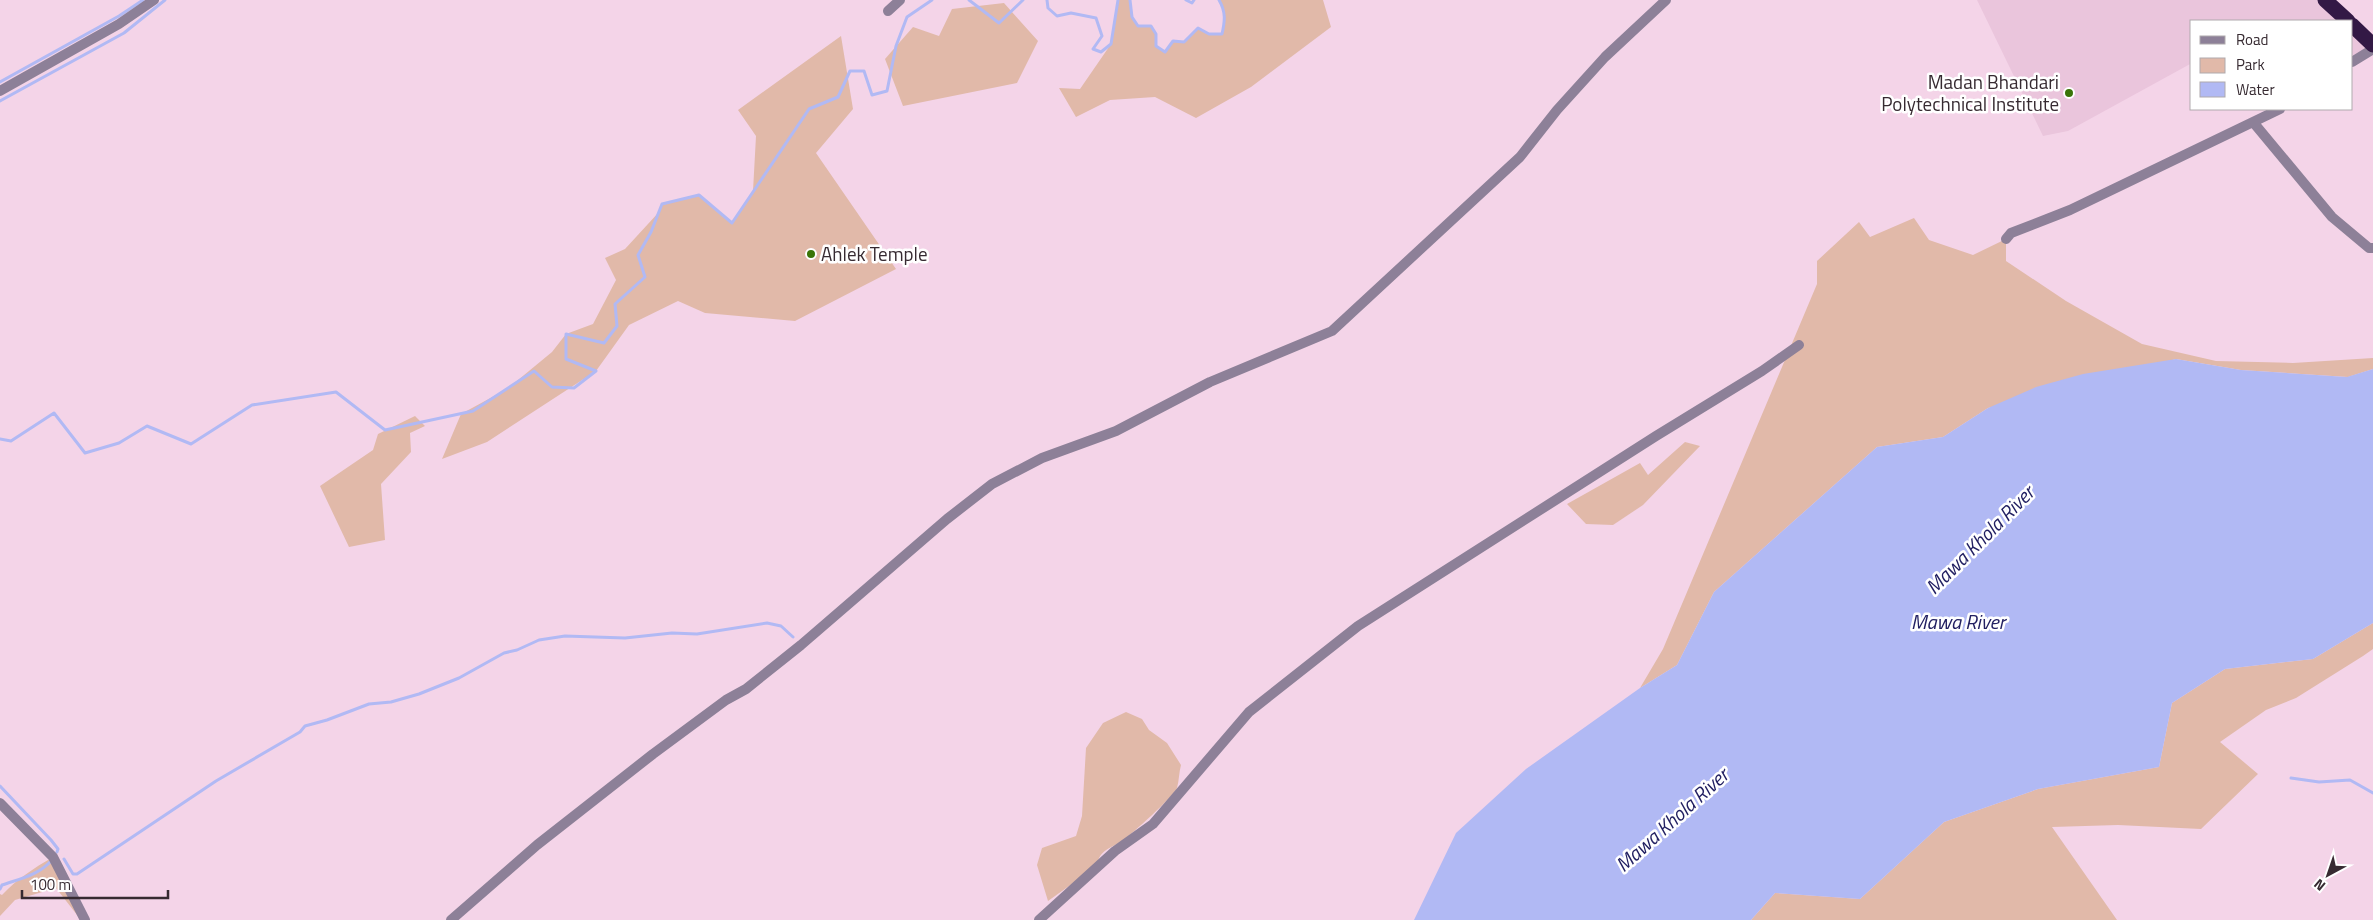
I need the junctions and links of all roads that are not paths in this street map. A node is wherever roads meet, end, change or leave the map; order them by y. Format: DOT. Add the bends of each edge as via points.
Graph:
graph roads {
  1 [pos="154,0"];
  2 [pos="900,0"];
  3 [pos="1666,0"];
  4 [pos="2325,0"];
  5 [pos="888,11"];
  6 [pos="2347,20"];
  7 [pos="2353,26"];
  8 [pos="2373,45"];
  9 [pos="2373,49"];
  10 [pos="2353,61"];
  11 [pos="0,91"];
  12 [pos="2278,110"];
  13 [pos="2253,122"];
  14 [pos="2006,239"];
  15 [pos="2373,248"];
  16 [pos="1799,345"];
  17 [pos="0,802"];
  18 [pos="85,920"];
  19 [pos="451,920"];
  20 [pos="1039,920"];
  1 -- 11 [label="street" via="119,24"];
  2 -- 5 [label="street"];
  3 -- 19 [label="street" via="1605,57 1520,157 1332,331 1210,382 1116,431 1042,458 992,484 947,518 801,645 537,845"];
  4 -- 6 [label="highway"];
  7 -- 8 [label="highway"];
  9 -- 10 [label="street"];
  12 -- 13 [label="street"];
  13 -- 14 [label="street"];
  13 -- 15 [label="street" via="2332,217"];
  16 -- 20 [label="street" via="1358,626 1249,712 1154,824 1115,851"];
  17 -- 18 [label="street" via="53,857"];
}
